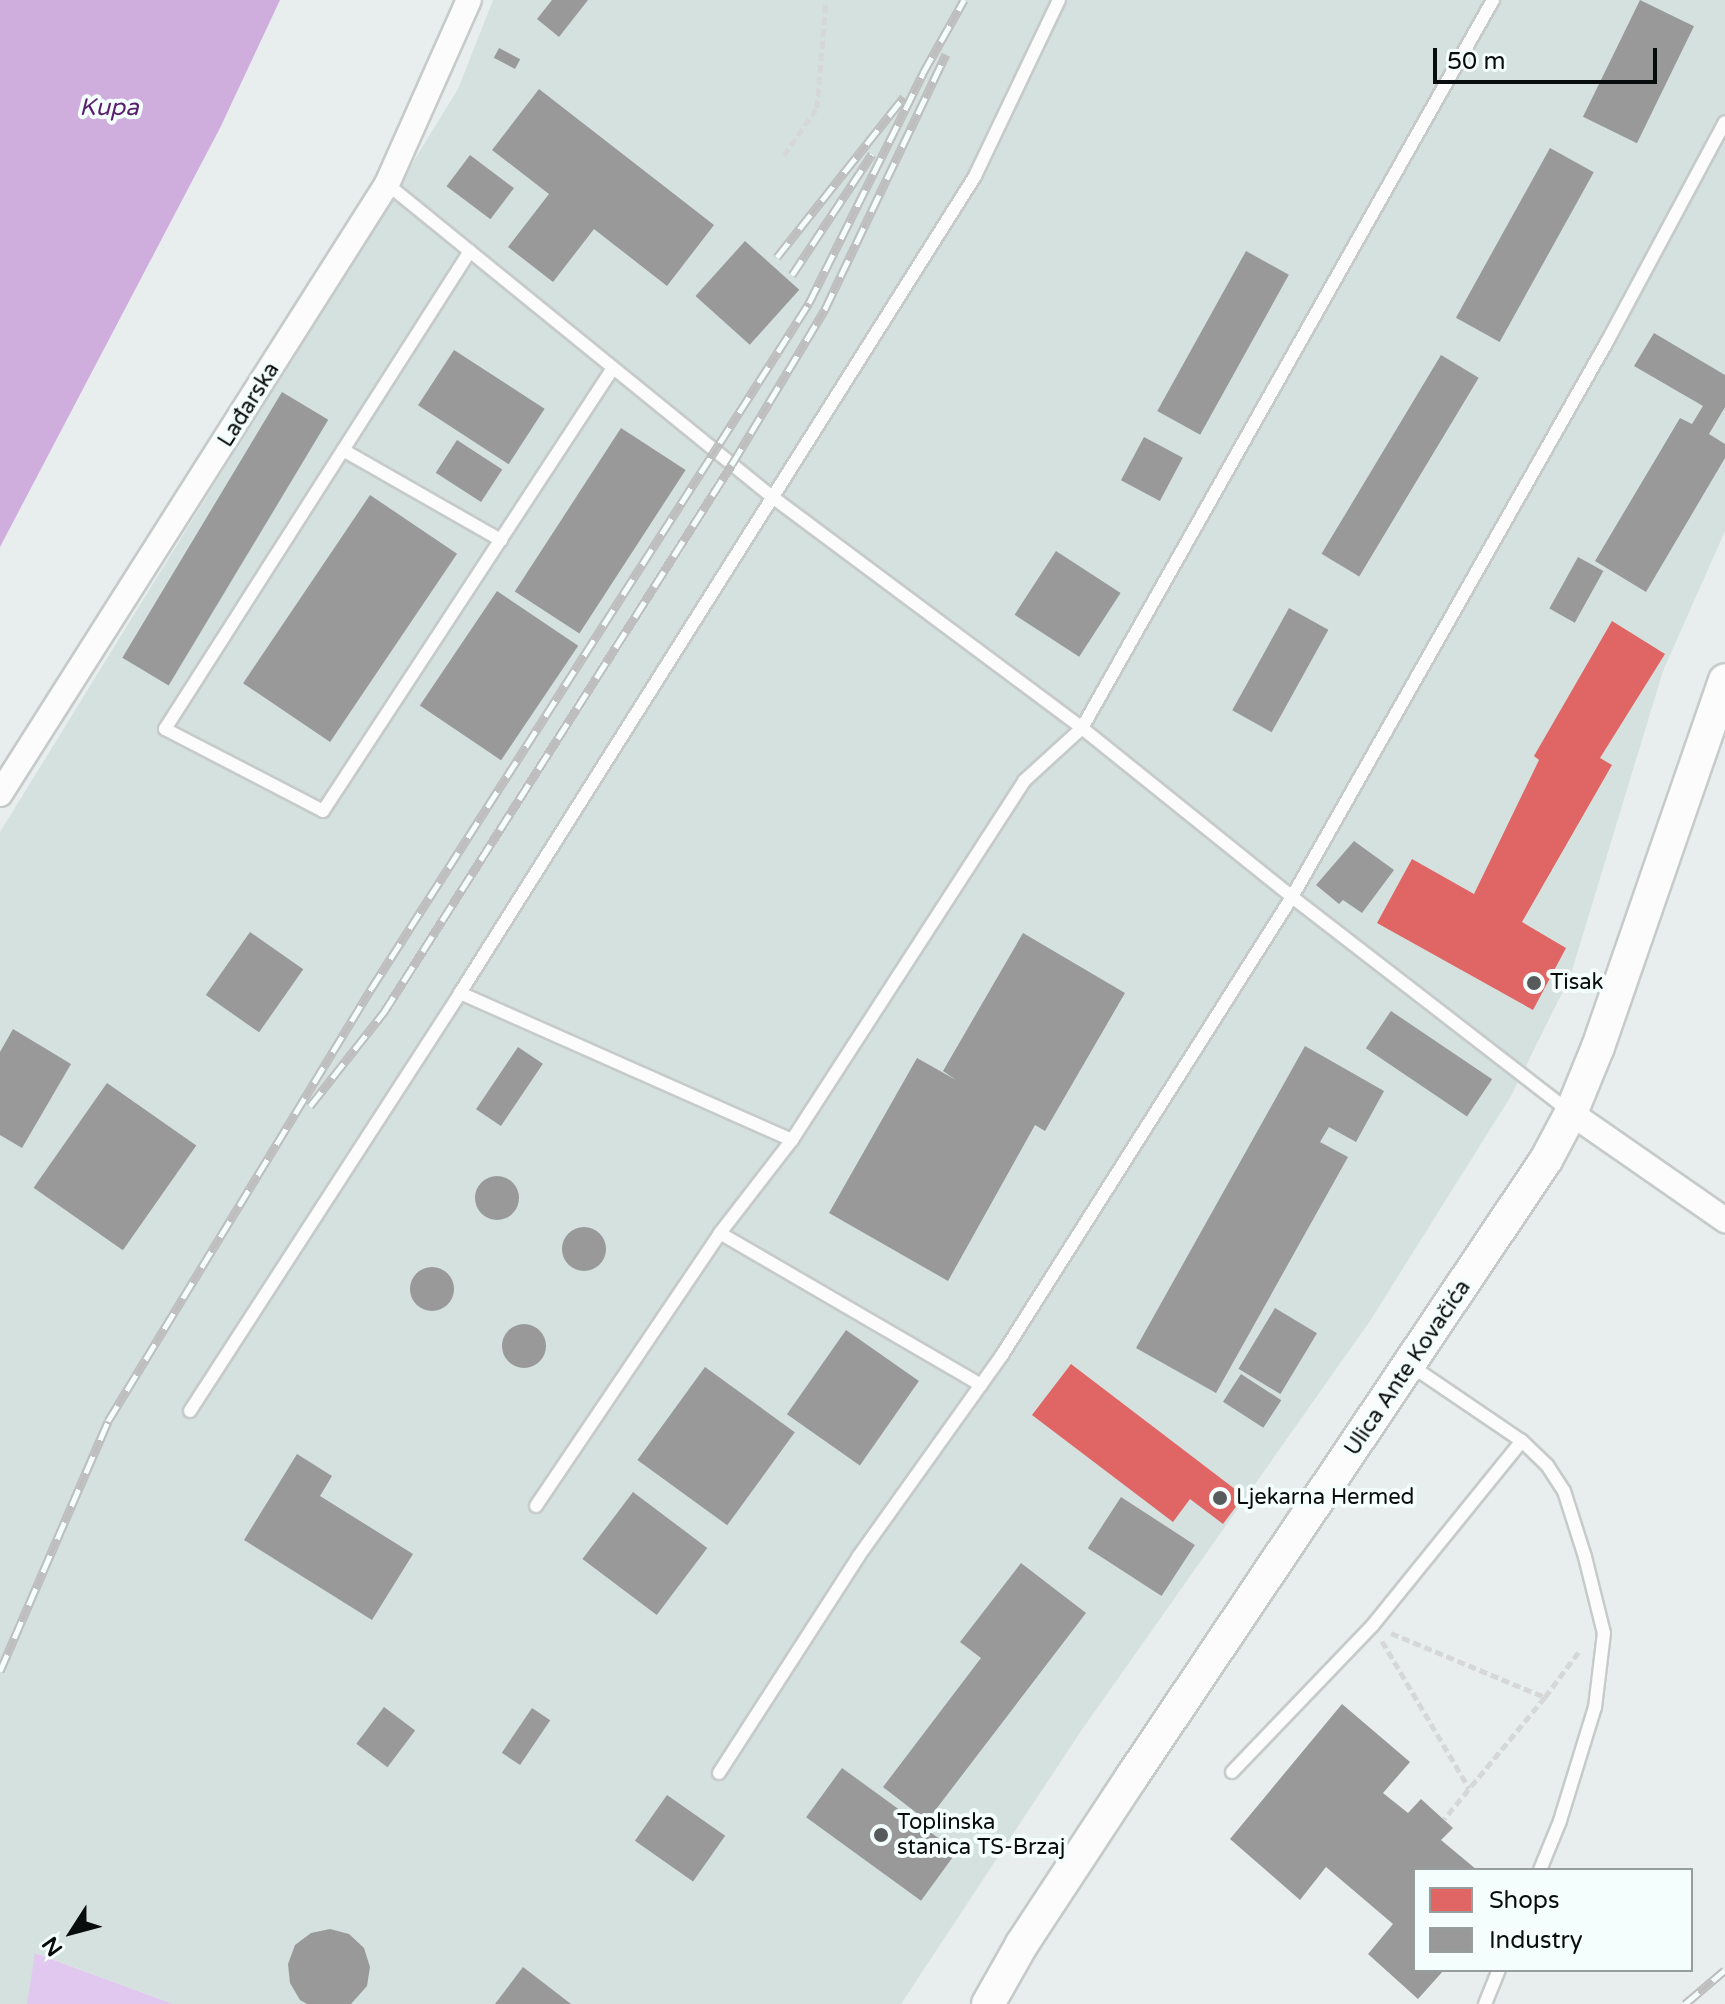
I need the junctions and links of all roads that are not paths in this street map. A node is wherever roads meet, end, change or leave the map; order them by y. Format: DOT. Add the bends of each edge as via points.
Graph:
graph roads {
  1 [pos="469,0"];
  2 [pos="1059,0"];
  3 [pos="1493,0"];
  4 [pos="1725,122"];
  5 [pos="387,184"];
  6 [pos="470,251"];
  7 [pos="613,368"];
  8 [pos="343,450"];
  9 [pos="771,496"];
  10 [pos="501,540"];
  11 [pos="1725,680"];
  12 [pos="1082,728"];
  13 [pos="0,794"];
  14 [pos="1292,897"];
  15 [pos="460,993"];
  16 [pos="1571,1113"];
  17 [pos="792,1140"];
  18 [pos="1725,1220"];
  19 [pos="720,1233"];
  20 [pos="1410,1365"];
  21 [pos="981,1385"];
  22 [pos="190,1411"];
  23 [pos="1522,1441"];
  24 [pos="536,1506"];
  25 [pos="1232,1772"];
  26 [pos="719,1773"];
  27 [pos="1541,1868"];
  28 [pos="1498,1972"];
  29 [pos="988,2004"];
  30 [pos="1485,2004"];
  1 -- 5 [label="street, Lađarska"];
  2 -- 9 [label="lane" via="975,176"];
  3 -- 12 [label="lane"];
  4 -- 14 [label="lane" via="1608,340"];
  5 -- 6 [label="lane"];
  5 -- 13 [label="street, Lađarska"];
  6 -- 7 [label="lane"];
  6 -- 8 [label="lane"];
  7 -- 9 [label="lane"];
  7 -- 10 [label="lane"];
  8 -- 10 [label="lane"];
  8 -- 10 [label="lane" via="165,729 323,811"];
  9 -- 12 [label="lane"];
  9 -- 15 [label="lane"];
  11 -- 16 [label="main road, Ulica Ante Kovačića"];
  12 -- 14 [label="lane"];
  12 -- 17 [label="lane" via="1024,781"];
  14 -- 16 [label="lane"];
  14 -- 21 [label="lane"];
  15 -- 17 [label="lane"];
  15 -- 22 [label="lane"];
  16 -- 18 [label="street"];
  16 -- 20 [label="main road, Ulica Ante Kovačića" via="1546,1160"];
  17 -- 19 [label="lane"];
  19 -- 21 [label="lane"];
  19 -- 24 [label="lane"];
  20 -- 23 [label="lane"];
  20 -- 29 [label="main road, Ulica Ante Kovačića" via="1114,1804"];
  21 -- 26 [label="lane" via="858,1557"];
  23 -- 25 [label="lane" via="1372,1626"];
  23 -- 27 [label="lane" via="1564,1491 1604,1633 1595,1707"];
  28 -- 30 [label="lane"];
}
